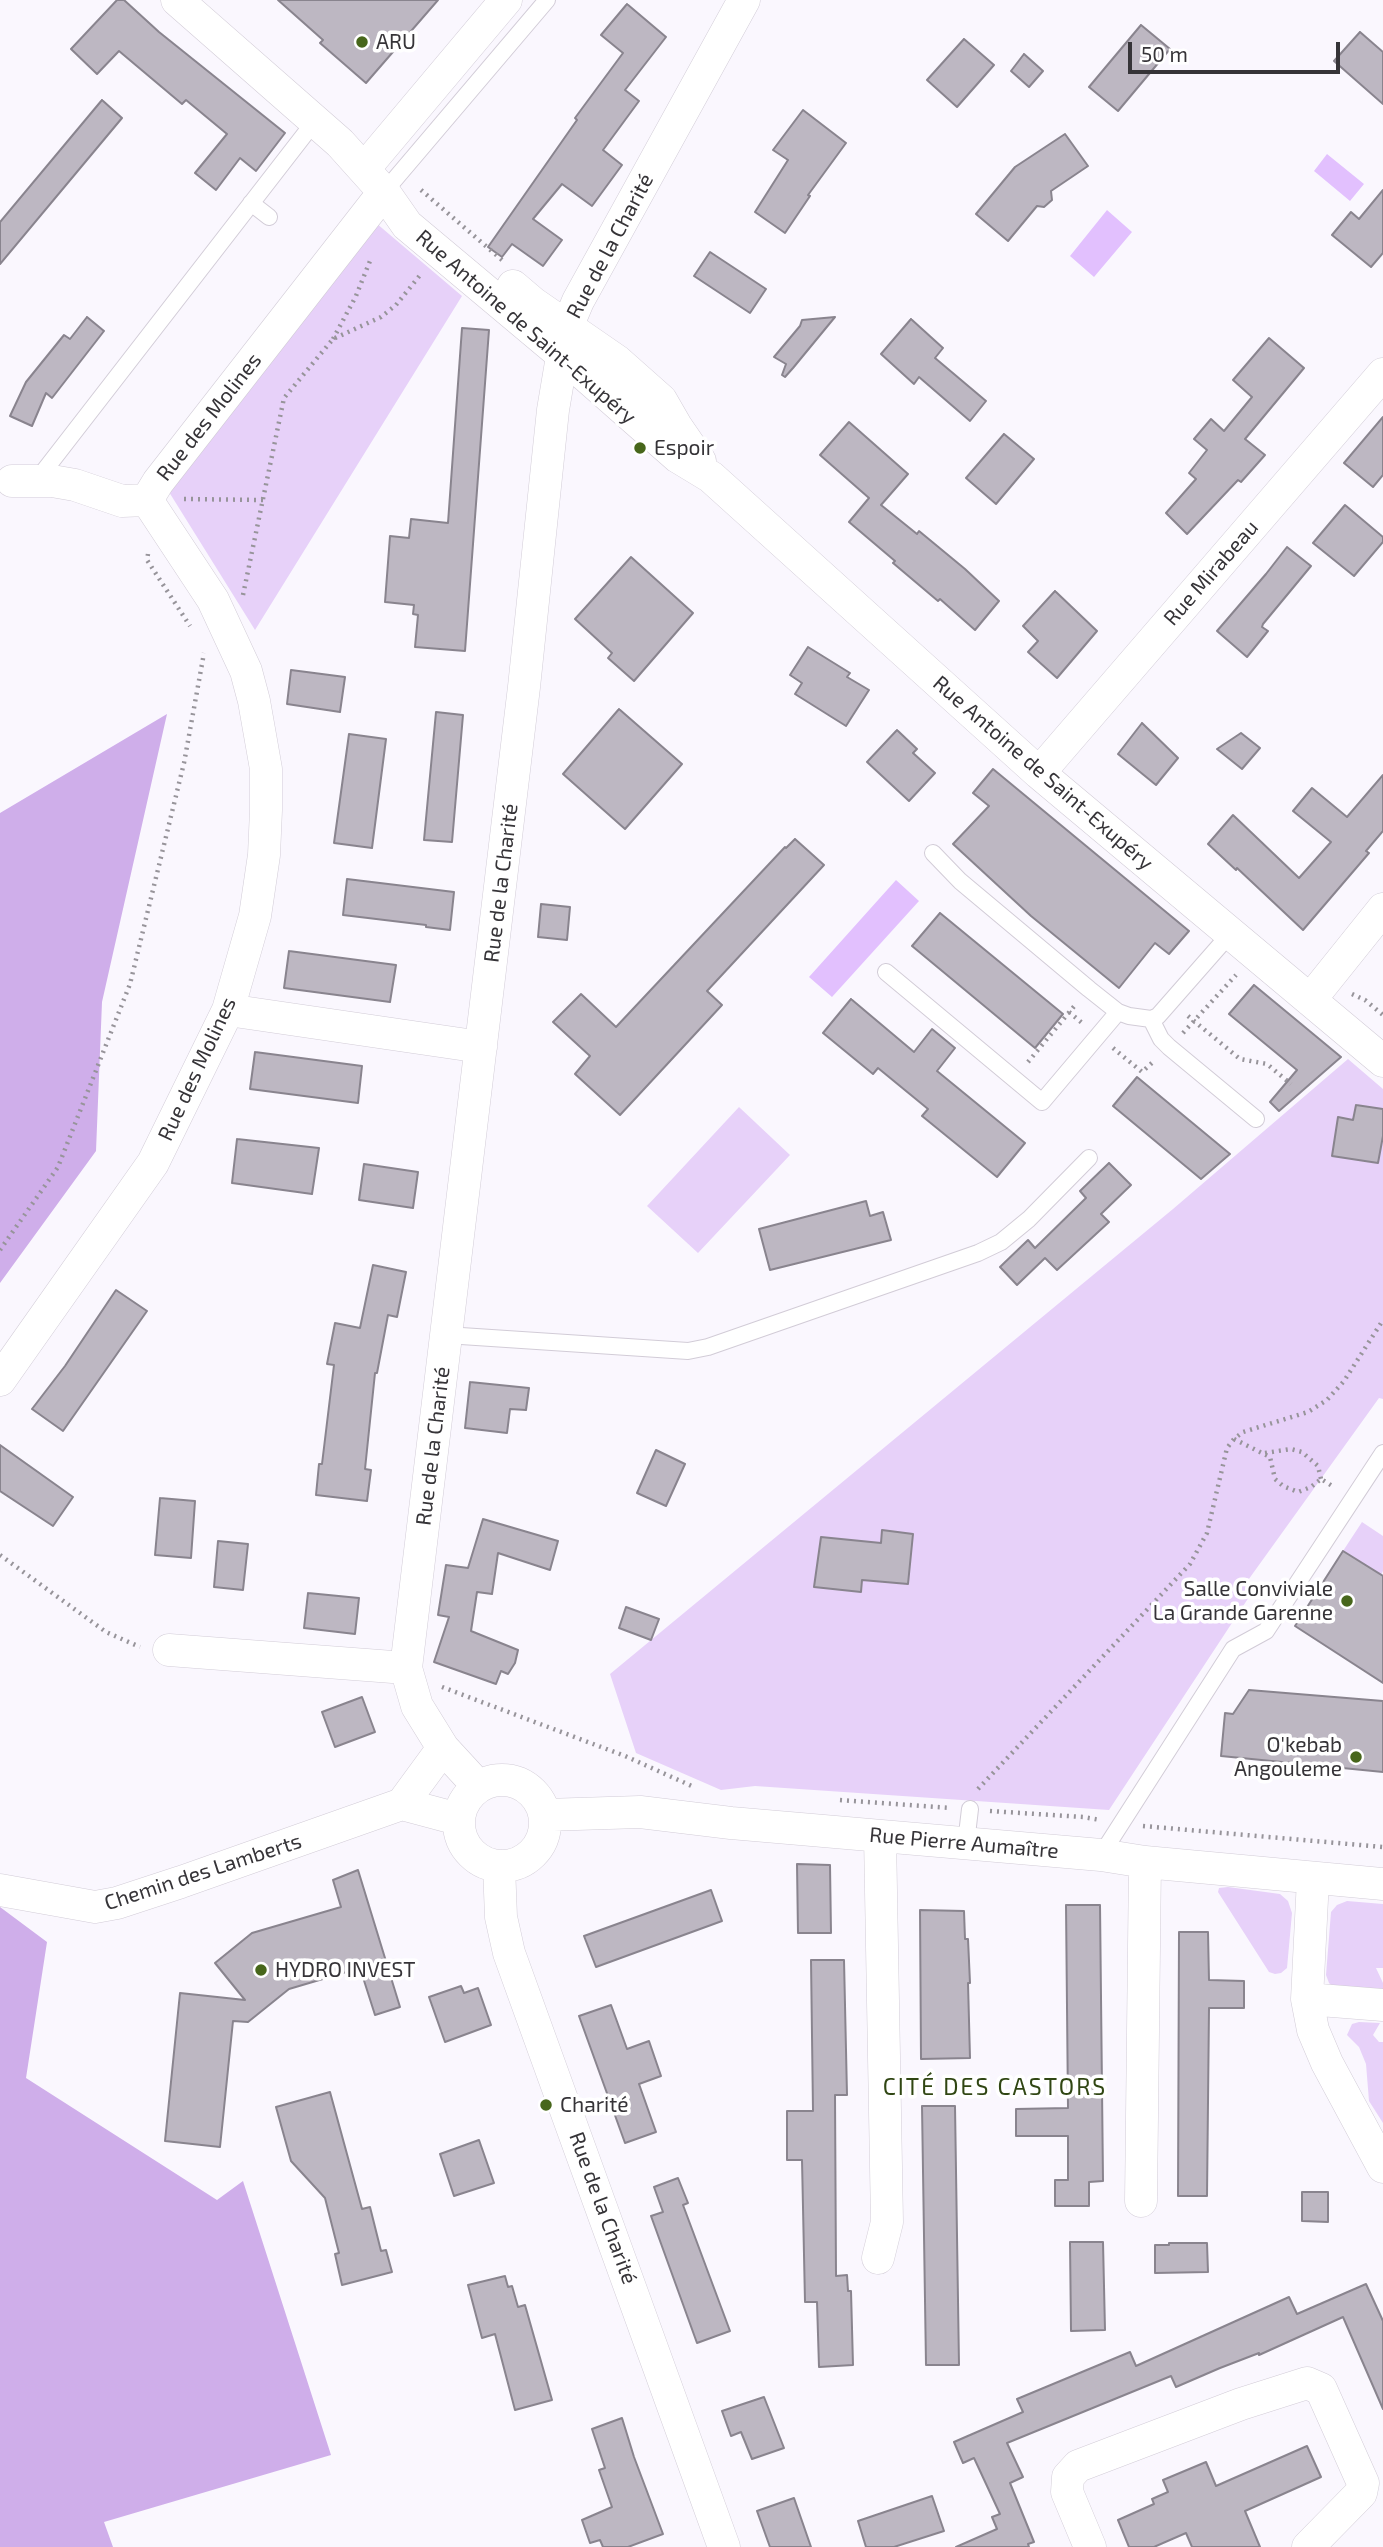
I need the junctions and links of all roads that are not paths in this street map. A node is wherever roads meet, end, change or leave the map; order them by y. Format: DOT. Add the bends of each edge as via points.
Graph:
graph roads {
  1 [pos="177,0"];
  2 [pos="506,0"];
  3 [pos="547,0"];
  4 [pos="744,0"];
  5 [pos="314,121"];
  6 [pos="374,181"];
  7 [pos="251,203"];
  8 [pos="269,217"];
  9 [pos="564,341"];
  10 [pos="1383,373"];
  11 [pos="24,481"];
  12 [pos="147,500"];
  13 [pos="1039,773"];
  14 [pos="933,853"];
  15 [pos="1383,909"];
  16 [pos="1230,934"];
  17 [pos="886,972"];
  18 [pos="1310,1000"];
  19 [pos="228,1010"];
  20 [pos="1118,1012"];
  21 [pos="1152,1019"];
  22 [pos="481,1046"];
  23 [pos="1383,1061"];
  24 [pos="1256,1119"];
  25 [pos="1088,1158"];
  26 [pos="446,1335"];
  27 [pos="0,1380"];
  28 [pos="1383,1453"];
  29 [pos="169,1650"];
  30 [pos="407,1671"];
  31 [pos="443,1748"];
  32 [pos="478,1786"];
  33 [pos="402,1804"];
  34 [pos="970,1809"];
  35 [pos="545,1815"];
  36 [pos="458,1818"];
  37 [pos="880,1836"];
  38 [pos="966,1843"];
  39 [pos="1101,1855"];
  40 [pos="1145,1862"];
  41 [pos="499,1866"];
  42 [pos="1313,1878"];
  43 [pos="1383,1884"];
  44 [pos="0,1890"];
  45 [pos="1307,1999"];
  46 [pos="1383,2005"];
  47 [pos="1383,2166"];
  48 [pos="1141,2201"];
  49 [pos="878,2258"];
  50 [pos="724,2547"];
  51 [pos="1090,2547"];
  52 [pos="1308,2547"];
  1 -- 5 [label="street, Rue Antoine de Saint-Exupéry"];
  2 -- 6 [label="street, Rue des Molines"];
  3 -- 6 [label="lane"];
  4 -- 9 [label="street, Rue de la Charité" via="578,301"];
  5 -- 6 [label="street, Rue Antoine de Saint-Exupéry"];
  5 -- 7 [label="lane"];
  6 -- 9 [label="street, Rue Antoine de Saint-Exupéry" via="421,208 533,303"];
  6 -- 9 [label="street, Rue Antoine de Saint-Exupéry" via="407,225"];
  6 -- 12 [label="street, Rue des Molines" via="363,219"];
  7 -- 8 [label="lane"];
  7 -- 11 [label="lane"];
  9 -- 13 [label="street, Rue Antoine de Saint-Exupéry" via="678,457 710,477"];
  9 -- 22 [label="street, Rue de la Charité"];
  10 -- 13 [label="street, Rue Mirabeau"];
  11 -- 12 [label="street" via="75,485 122,501"];
  12 -- 19 [label="street, Rue des Molines" via="226,626 249,681 265,769 264,855 257,904"];
  13 -- 16 [label="street, Rue Antoine de Saint-Exupéry"];
  14 -- 20 [label="lane" via="960,881"];
  15 -- 18 [label="street"];
  16 -- 18 [label="street, Rue Antoine de Saint-Exupéry"];
  16 -- 21 [label="lane"];
  17 -- 20 [label="lane" via="1042,1102"];
  18 -- 23 [label="street, Rue Antoine de Saint-Exupéry"];
  19 -- 22 [label="street"];
  19 -- 27 [label="street, Rue des Molines" via="153,1163"];
  20 -- 21 [label="lane"];
  21 -- 24 [label="lane" via="1169,1047"];
  22 -- 26 [label="street, Rue de la Charité"];
  25 -- 26 [label="lane" via="1001,1242 708,1347 688,1351"];
  26 -- 30 [label="street, Rue de la Charité"];
  28 -- 39 [label="lane" via="1266,1631 1233,1649"];
  29 -- 30 [label="street"];
  30 -- 31 [label="street, Rue de la Charité" via="417,1706"];
  31 -- 32 [label="street, Rue de la Charité"];
  31 -- 33 [label="street"];
  32 -- 35 [label="street" via="514,1781 534,1793"];
  32 -- 36 [label="street" via="461,1805"];
  33 -- 36 [label="street"];
  33 -- 44 [label="street, Chemin des Lamberts" via="117,1903 95,1907"];
  34 -- 38 [label="lane"];
  35 -- 37 [label="street, Rue Pierre Aumaître" via="640,1812"];
  35 -- 41 [label="street" via="545,1828 534,1852 524,1860"];
  36 -- 41 [label="street" via="464,1846 485,1863"];
  37 -- 38 [label="street, Rue Pierre Aumaître"];
  37 -- 49 [label="street" via="887,2222"];
  38 -- 39 [label="street, Rue Pierre Aumaître"];
  39 -- 40 [label="street, Rue Pierre Aumaître"];
  40 -- 42 [label="street, Rue Pierre Aumaître"];
  40 -- 48 [label="street"];
  41 -- 50 [label="street, Rue de la Charité" via="501,1917 509,1952"];
  42 -- 43 [label="street, Rue Pierre Aumaître"];
  42 -- 45 [label="street"];
  45 -- 46 [label="street"];
  45 -- 47 [label="street" via="1313,2030 1328,2063"];
  51 -- 52 [label="street" via="1067,2491 1068,2477 1077,2466 1307,2383 1321,2389 1363,2483 1361,2493"];
}
